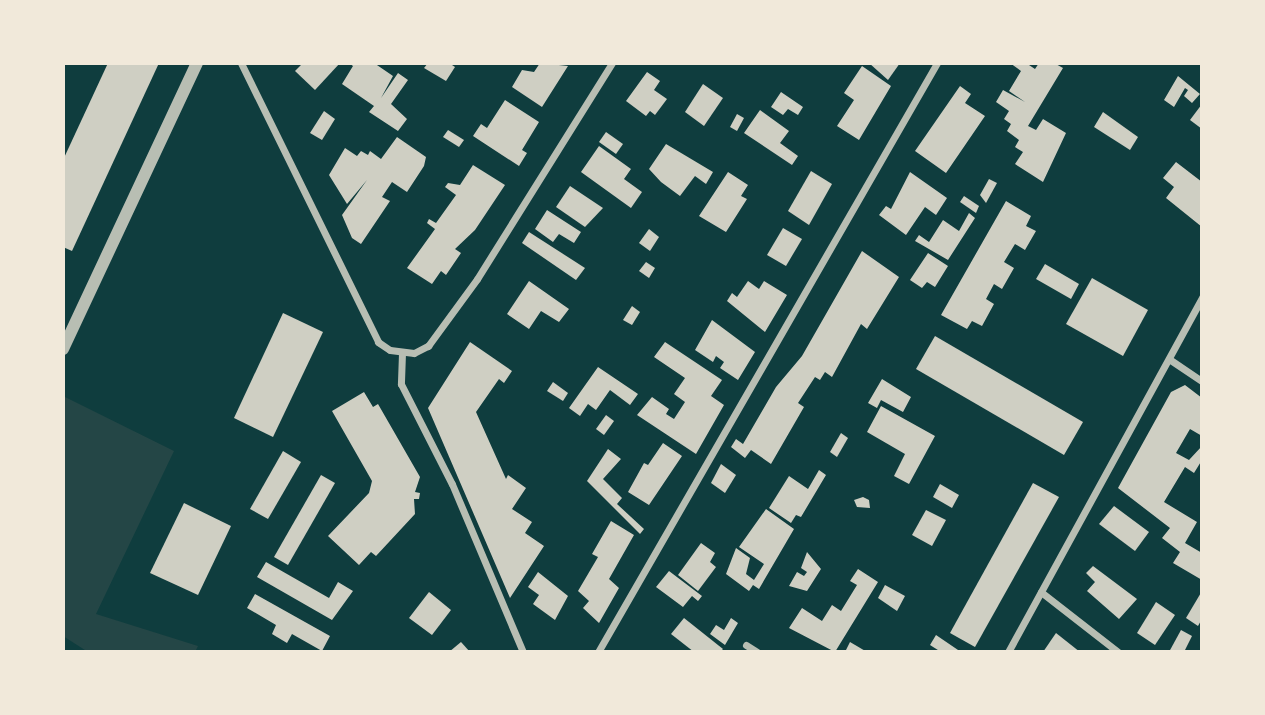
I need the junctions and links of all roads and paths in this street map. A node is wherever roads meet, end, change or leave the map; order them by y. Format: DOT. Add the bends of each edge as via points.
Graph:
graph roads {
  1 [pos="197,63"];
  2 [pos="241,63"];
  3 [pos="612,63"];
  4 [pos="937,63"];
  5 [pos="1202,297"];
  6 [pos="63,349"];
  7 [pos="402,353"];
  8 [pos="1168,359"];
  9 [pos="1202,382"];
  10 [pos="1041,592"];
  11 [pos="746,645"];
  12 [pos="523,652"];
  13 [pos="598,652"];
  14 [pos="757,652"];
  15 [pos="1008,652"];
  16 [pos="1118,652"];
  1 -- 6 [label="street"];
  2 -- 7 [label="street" via="379,342"];
  3 -- 7 [label="street" via="548,170 447,321 428,346"];
  4 -- 13 [label="street"];
  5 -- 8 [label="street"];
  7 -- 12 [label="street" via="401,384 452,484"];
  8 -- 9 [label="street"];
  8 -- 10 [label="street"];
  10 -- 15 [label="street"];
  10 -- 16 [label="street"];
  11 -- 14 [label="street"];
}
